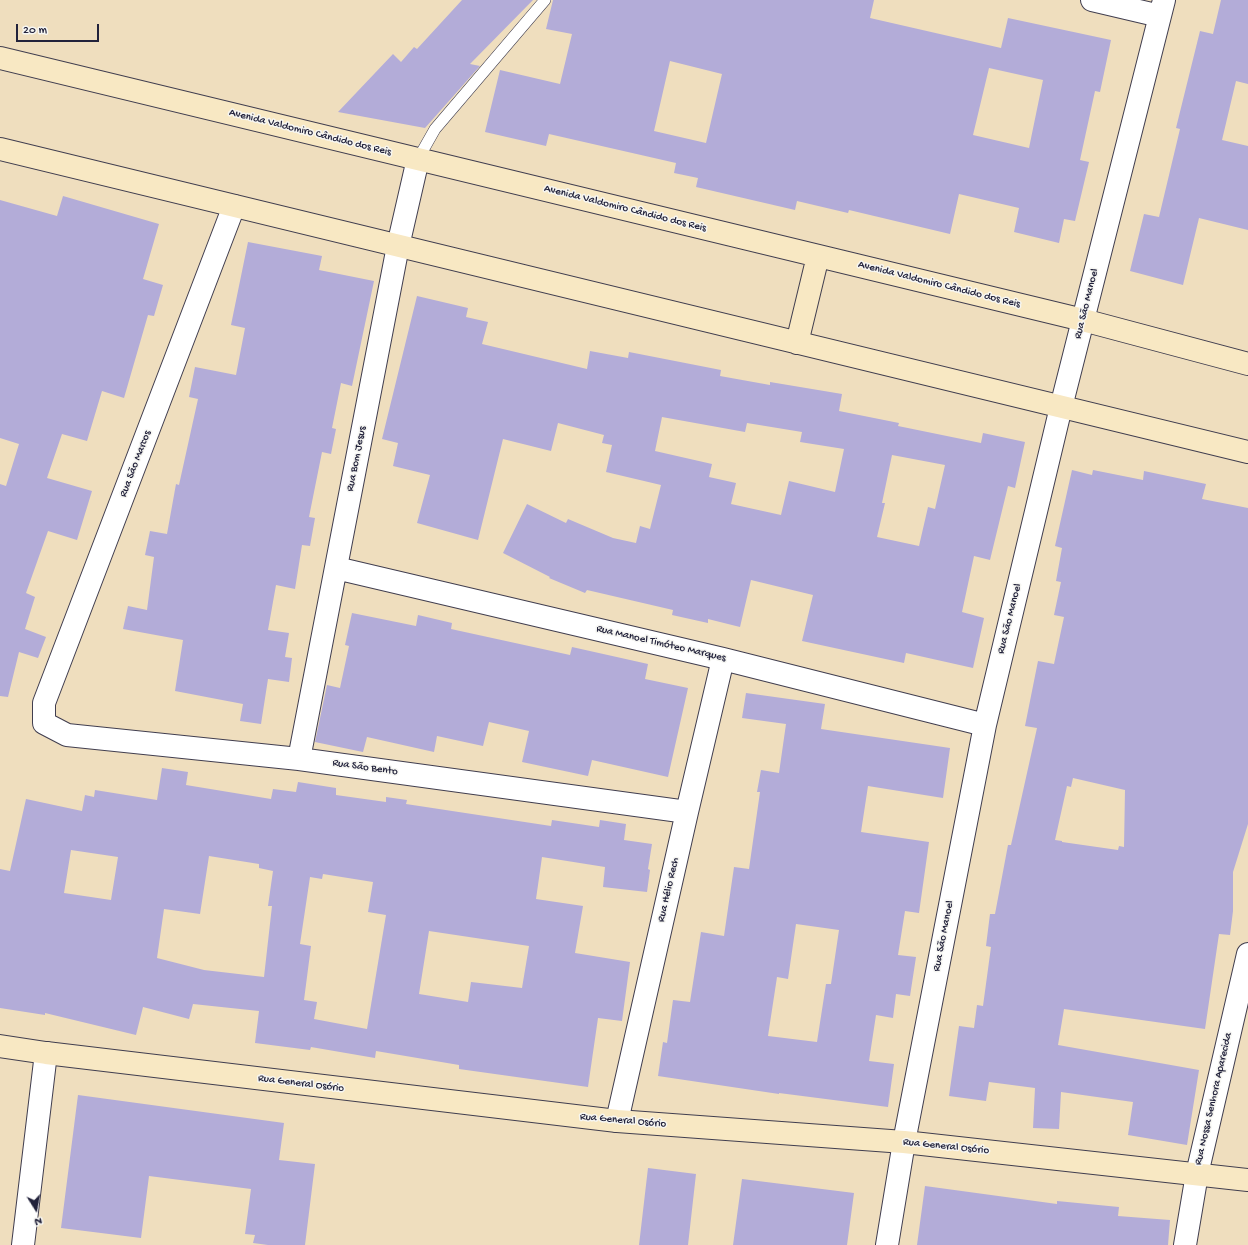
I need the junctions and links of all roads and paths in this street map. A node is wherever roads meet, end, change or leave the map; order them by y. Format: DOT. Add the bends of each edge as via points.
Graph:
graph roads {
  1 [pos="545,0"];
  2 [pos="1092,0"];
  3 [pos="1162,8"];
  4 [pos="0,58"];
  5 [pos="0,149"];
  6 [pos="418,159"];
  7 [pos="234,206"];
  8 [pos="398,246"];
  9 [pos="818,256"];
  10 [pos="1083,320"];
  11 [pos="797,343"];
  12 [pos="1248,364"];
  13 [pos="1061,407"];
  14 [pos="1248,452"];
  15 [pos="336,568"];
  16 [pos="723,659"];
  17 [pos="44,723"];
  18 [pos="985,726"];
  19 [pos="299,759"];
  20 [pos="687,812"];
  21 [pos="1248,954"];
  22 [pos="0,1046"];
  23 [pos="46,1052"];
  24 [pos="617,1121"];
  25 [pos="904,1142"];
  26 [pos="1197,1174"];
  27 [pos="1248,1180"];
  28 [pos="22,1245"];
  29 [pos="887,1245"];
  30 [pos="1185,1245"];
  1 -- 6 [label="lane" via="435,129"];
  2 -- 3 [label="street"];
  3 -- 10 [label="street, Rua São Manoel"];
  4 -- 6 [label="street, Avenida Valdomiro Cândido dos Reis"];
  5 -- 7 [label="street"];
  6 -- 8 [label="street, Rua Bom Jesus"];
  6 -- 9 [label="street, Avenida Valdomiro Cândido dos Reis"];
  7 -- 8 [label="street"];
  7 -- 17 [label="street, Rua São Marcos" via="44,703"];
  8 -- 11 [label="street"];
  8 -- 15 [label="street, Rua Bom Jesus"];
  9 -- 10 [label="street, Avenida Valdomiro Cândido dos Reis"];
  9 -- 11 [label="street"];
  10 -- 12 [label="street, Avenida Valdomiro Cândido dos Reis"];
  10 -- 13 [label="street, Rua São Manoel"];
  11 -- 13 [label="street"];
  13 -- 14 [label="street"];
  13 -- 18 [label="street, Rua São Manoel"];
  15 -- 16 [label="street, Rua Manoel Timóteo Marques"];
  15 -- 19 [label="street, Rua Bom Jesus"];
  16 -- 18 [label="street, Rua Manoel Timóteo Marques"];
  16 -- 20 [label="street, Rua Hélio Rech"];
  17 -- 19 [label="street, Rua São Bento" via="67,735"];
  18 -- 25 [label="street, Rua São Manoel"];
  19 -- 20 [label="street, Rua São Bento"];
  20 -- 24 [label="street, Rua Hélio Rech"];
  21 -- 26 [label="street, Rua Nossa Senhora Aparecida"];
  22 -- 23 [label="street, Rua General Osório"];
  23 -- 24 [label="street, Rua General Osório"];
  23 -- 28 [label="street"];
  24 -- 25 [label="street, Rua General Osório"];
  25 -- 26 [label="street, Rua General Osório"];
  25 -- 29 [label="street, Rua São Manoel"];
  26 -- 27 [label="street, Rua General Osório"];
  26 -- 30 [label="street, Rua Nossa Senhora Aparecida"];
}
